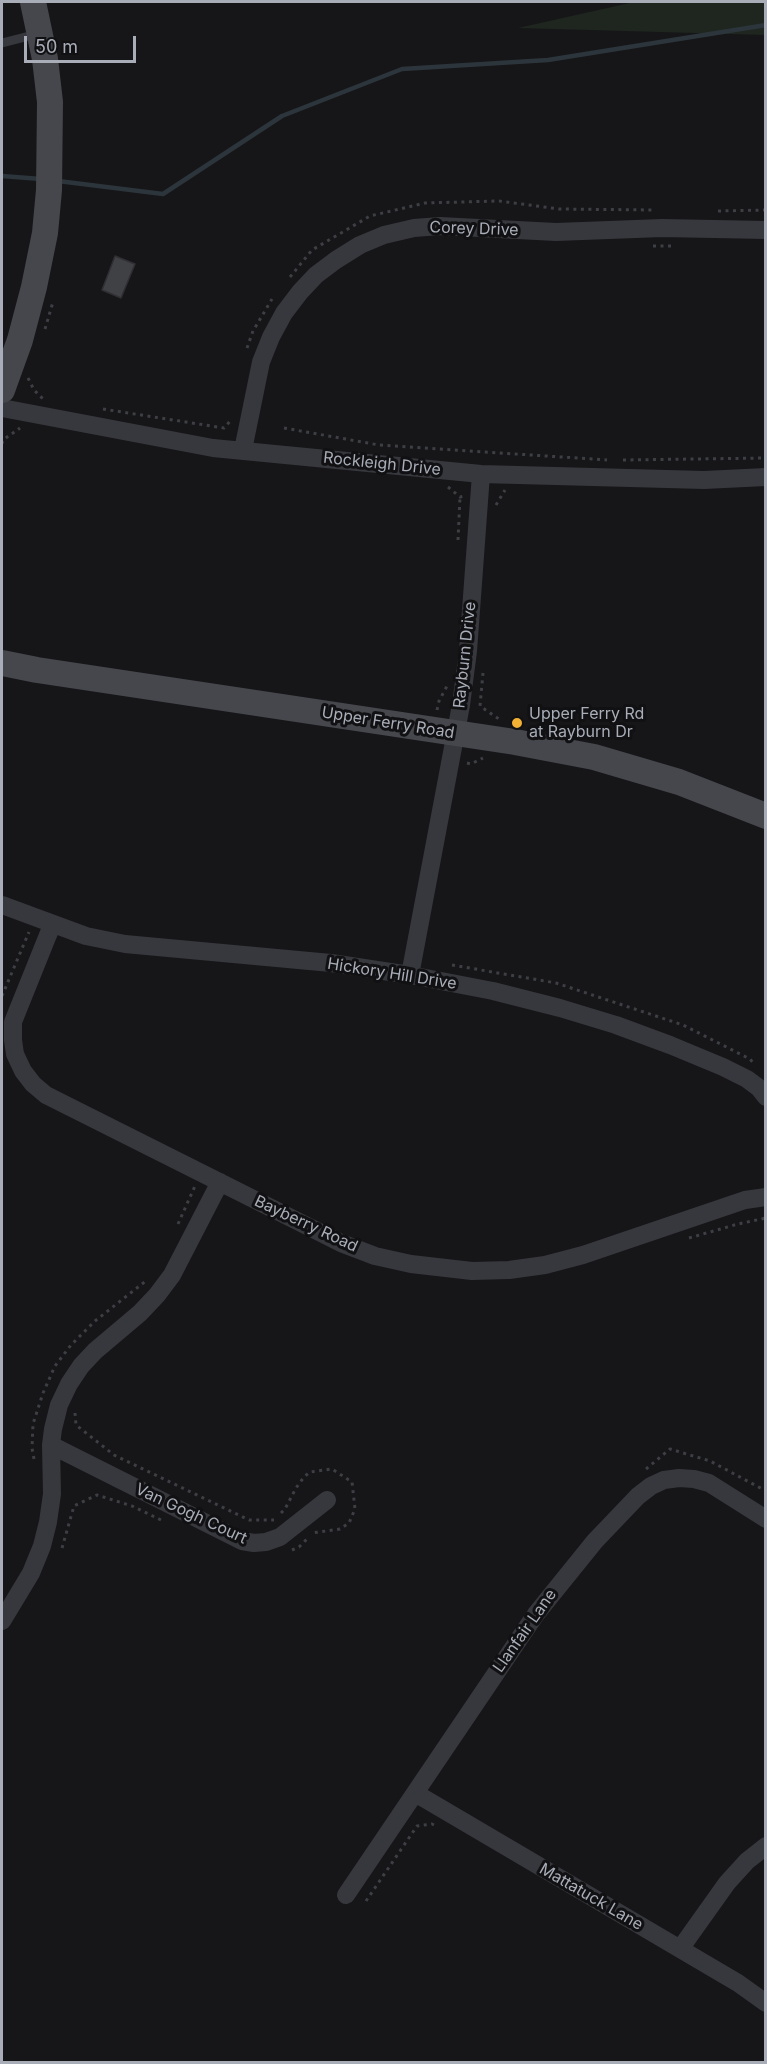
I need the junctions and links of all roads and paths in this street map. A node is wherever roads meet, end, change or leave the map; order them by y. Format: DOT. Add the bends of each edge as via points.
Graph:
graph roads {
  1 [pos="33,2"];
  2 [pos="40,33"];
  3 [pos="2,43"];
  4 [pos="655,210"];
  5 [pos="765,210"];
  6 [pos="714,211"];
  7 [pos="765,230"];
  8 [pos="648,246"];
  9 [pos="683,246"];
  10 [pos="290,277"];
  11 [pos="275,295"];
  12 [pos="52,302"];
  13 [pos="44,332"];
  14 [pos="247,351"];
  15 [pos="28,376"];
  16 [pos="2,390"];
  17 [pos="51,400"];
  18 [pos="2,408"];
  19 [pos="101,409"];
  20 [pos="234,414"];
  21 [pos="284,428"];
  22 [pos="243,450"];
  23 [pos="765,458"];
  24 [pos="481,474"];
  25 [pos="765,477"];
  26 [pos="505,489"];
  27 [pos="460,497"];
  28 [pos="495,507"];
  29 [pos="458,544"];
  30 [pos="2,663"];
  31 [pos="483,673"];
  32 [pos="449,682"];
  33 [pos="500,719"];
  34 [pos="544,726"];
  35 [pos="444,731"];
  36 [pos="588,734"];
  37 [pos="491,753"];
  38 [pos="451,758"];
  39 [pos="765,816"];
  40 [pos="2,905"];
  41 [pos="52,925"];
  42 [pos="30,931"];
  43 [pos="410,975"];
  44 [pos="2,996"];
  45 [pos="765,1098"];
  46 [pos="220,1182"];
  47 [pos="195,1186"];
  48 [pos="765,1197"];
  49 [pos="765,1218"];
  50 [pos="178,1224"];
  51 [pos="682,1240"];
  52 [pos="152,1275"];
  53 [pos="74,1403"];
  54 [pos="51,1445"];
  55 [pos="35,1466"];
  56 [pos="327,1500"];
  57 [pos="765,1519"];
  58 [pos="163,1521"];
  59 [pos="62,1548"];
  60 [pos="290,1550"];
  61 [pos="2,1621"];
  62 [pos="415,1793"];
  63 [pos="443,1830"];
  64 [pos="765,1846"];
  65 [pos="346,1895"];
  66 [pos="366,1901"];
  67 [pos="680,1949"];
  68 [pos="765,2003"];
  1 -- 2 [label="main road"];
  2 -- 3 [label="lane"];
  2 -- 16 [label="main road" via="50,102 45,233 20,339"];
  4 -- 10 [label="path" via="559,209 499,201 425,203 370,216 312,250"];
  5 -- 6 [label="path"];
  7 -- 22 [label="street, Corey Drive" via="556,232 440,226 384,235 360,245 316,276 284,314 261,362"];
  8 -- 9 [label="path"];
  11 -- 14 [label="path" via="252,331"];
  12 -- 13 [label="path"];
  15 -- 17 [label="path" via="34,390"];
  18 -- 22 [label="street, Rockleigh Drive"];
  19 -- 20 [label="path" via="224,428"];
  21 -- 23 [label="path" via="380,445 614,460"];
  22 -- 24 [label="street, Rockleigh Drive"];
  24 -- 25 [label="street, Rockleigh Drive" via="704,480"];
  24 -- 35 [label="street, Rayburn Drive" via="468,651"];
  26 -- 28 [label="path"];
  27 -- 29 [label="path"];
  30 -- 35 [label="main road, Upper Ferry Road"];
  31 -- 33 [label="path" via="480,706"];
  32 -- 35 [label="path" via="439,701"];
  34 -- 36 [label="path"];
  35 -- 38 [label="street, Rayburn Drive"];
  35 -- 39 [label="main road, Upper Ferry Road" via="628,765"];
  37 -- 38 [label="path" via="471,764"];
  38 -- 43 [label="street, Rayburn Drive"];
  40 -- 41 [label="street, Hickory Hill Drive"];
  41 -- 43 [label="street, Hickory Hill Drive" via="125,944 266,956"];
  41 -- 46 [label="street, Bayberry Road" via="13,1022 15,1054 23,1071 46,1095"];
  42 -- 44 [label="path"];
  43 -- 45 [label="street, Hickory Hill Drive" via="504,994 616,1025 723,1067 747,1079"];
  46 -- 48 [label="street, Bayberry Road" via="375,1256 472,1271 545,1265 745,1200"];
  46 -- 54 [label="street" via="172,1275 157,1295 81,1365 59,1405"];
  47 -- 50 [label="path"];
  49 -- 51 [label="path"];
  52 -- 55 [label="path" via="95,1321 55,1366 33,1424"];
  53 -- 60 [label="path" via="76,1425 114,1455 249,1520 274,1520 310,1472 332,1468 352,1482 356,1509 349,1523 340,1529 312,1534"];
  54 -- 56 [label="street, Van Gogh Court" via="254,1543 280,1537"];
  54 -- 61 [label="street" via="52,1494 42,1546"];
  57 -- 62 [label="street, Llanfair Lane" via="709,1484 694,1479 664,1480 644,1491 595,1541 536,1614"];
  58 -- 59 [label="path" via="97,1495 74,1506"];
  62 -- 65 [label="street, Llanfair Lane"];
  62 -- 67 [label="street, Mattatuck Lane"];
  63 -- 66 [label="path" via="432,1824 417,1826"];
  64 -- 67 [label="street" via="727,1882"];
  67 -- 68 [label="street, Mattatuck Lane"];
}
